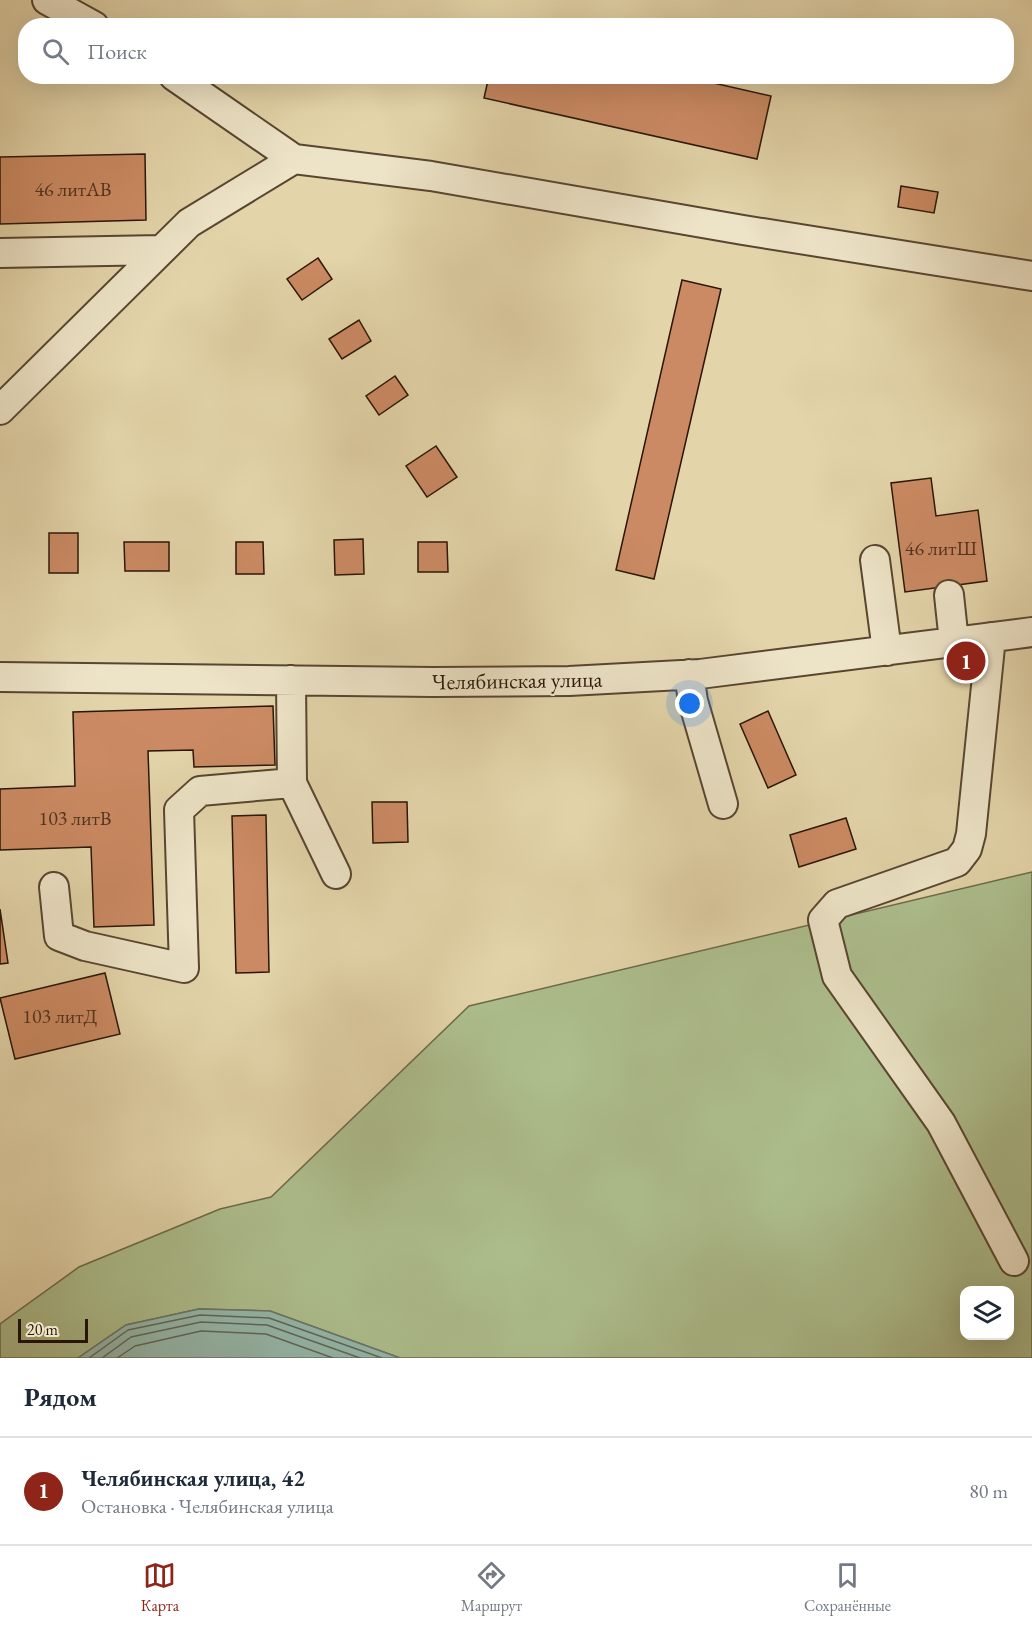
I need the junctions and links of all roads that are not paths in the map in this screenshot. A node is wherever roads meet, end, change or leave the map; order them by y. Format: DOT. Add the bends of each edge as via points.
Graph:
graph roads {
  1 [pos="47,0"];
  2 [pos="80,18"];
  3 [pos="186,84"];
  4 [pos="294,159"];
  5 [pos="161,250"];
  6 [pos="0,253"];
  7 [pos="1032,276"];
  8 [pos="0,410"];
  9 [pos="875,560"];
  10 [pos="949,595"];
  11 [pos="1032,632"];
  12 [pos="991,637"];
  13 [pos="954,642"];
  14 [pos="887,651"];
  15 [pos="689,674"];
  16 [pos="0,677"];
  17 [pos="291,680"];
  18 [pos="292,783"];
  19 [pos="723,804"];
  20 [pos="336,873"];
  21 [pos="54,888"];
  22 [pos="1014,1261"];
  1 -- 2 [label="street"];
  3 -- 4 [label="street"];
  4 -- 5 [label="street" via="189,223"];
  4 -- 7 [label="street" via="431,176"];
  5 -- 6 [label="street"];
  5 -- 8 [label="street"];
  9 -- 14 [label="street"];
  10 -- 13 [label="street"];
  11 -- 12 [label="street, Челябинская улица"];
  12 -- 13 [label="street, Челябинская улица"];
  12 -- 22 [label="street" via="967,849 957,862 837,904 823,920 837,976 941,1124"];
  13 -- 14 [label="street, Челябинская улица"];
  14 -- 15 [label="street, Челябинская улица"];
  15 -- 17 [label="street, Челябинская улица" via="569,681"];
  15 -- 19 [label="street"];
  16 -- 17 [label="street, Челябинская улица"];
  17 -- 18 [label="street"];
  18 -- 20 [label="street"];
  18 -- 21 [label="street" via="200,791 179,810 184,968 85,946 59,936"];
}
